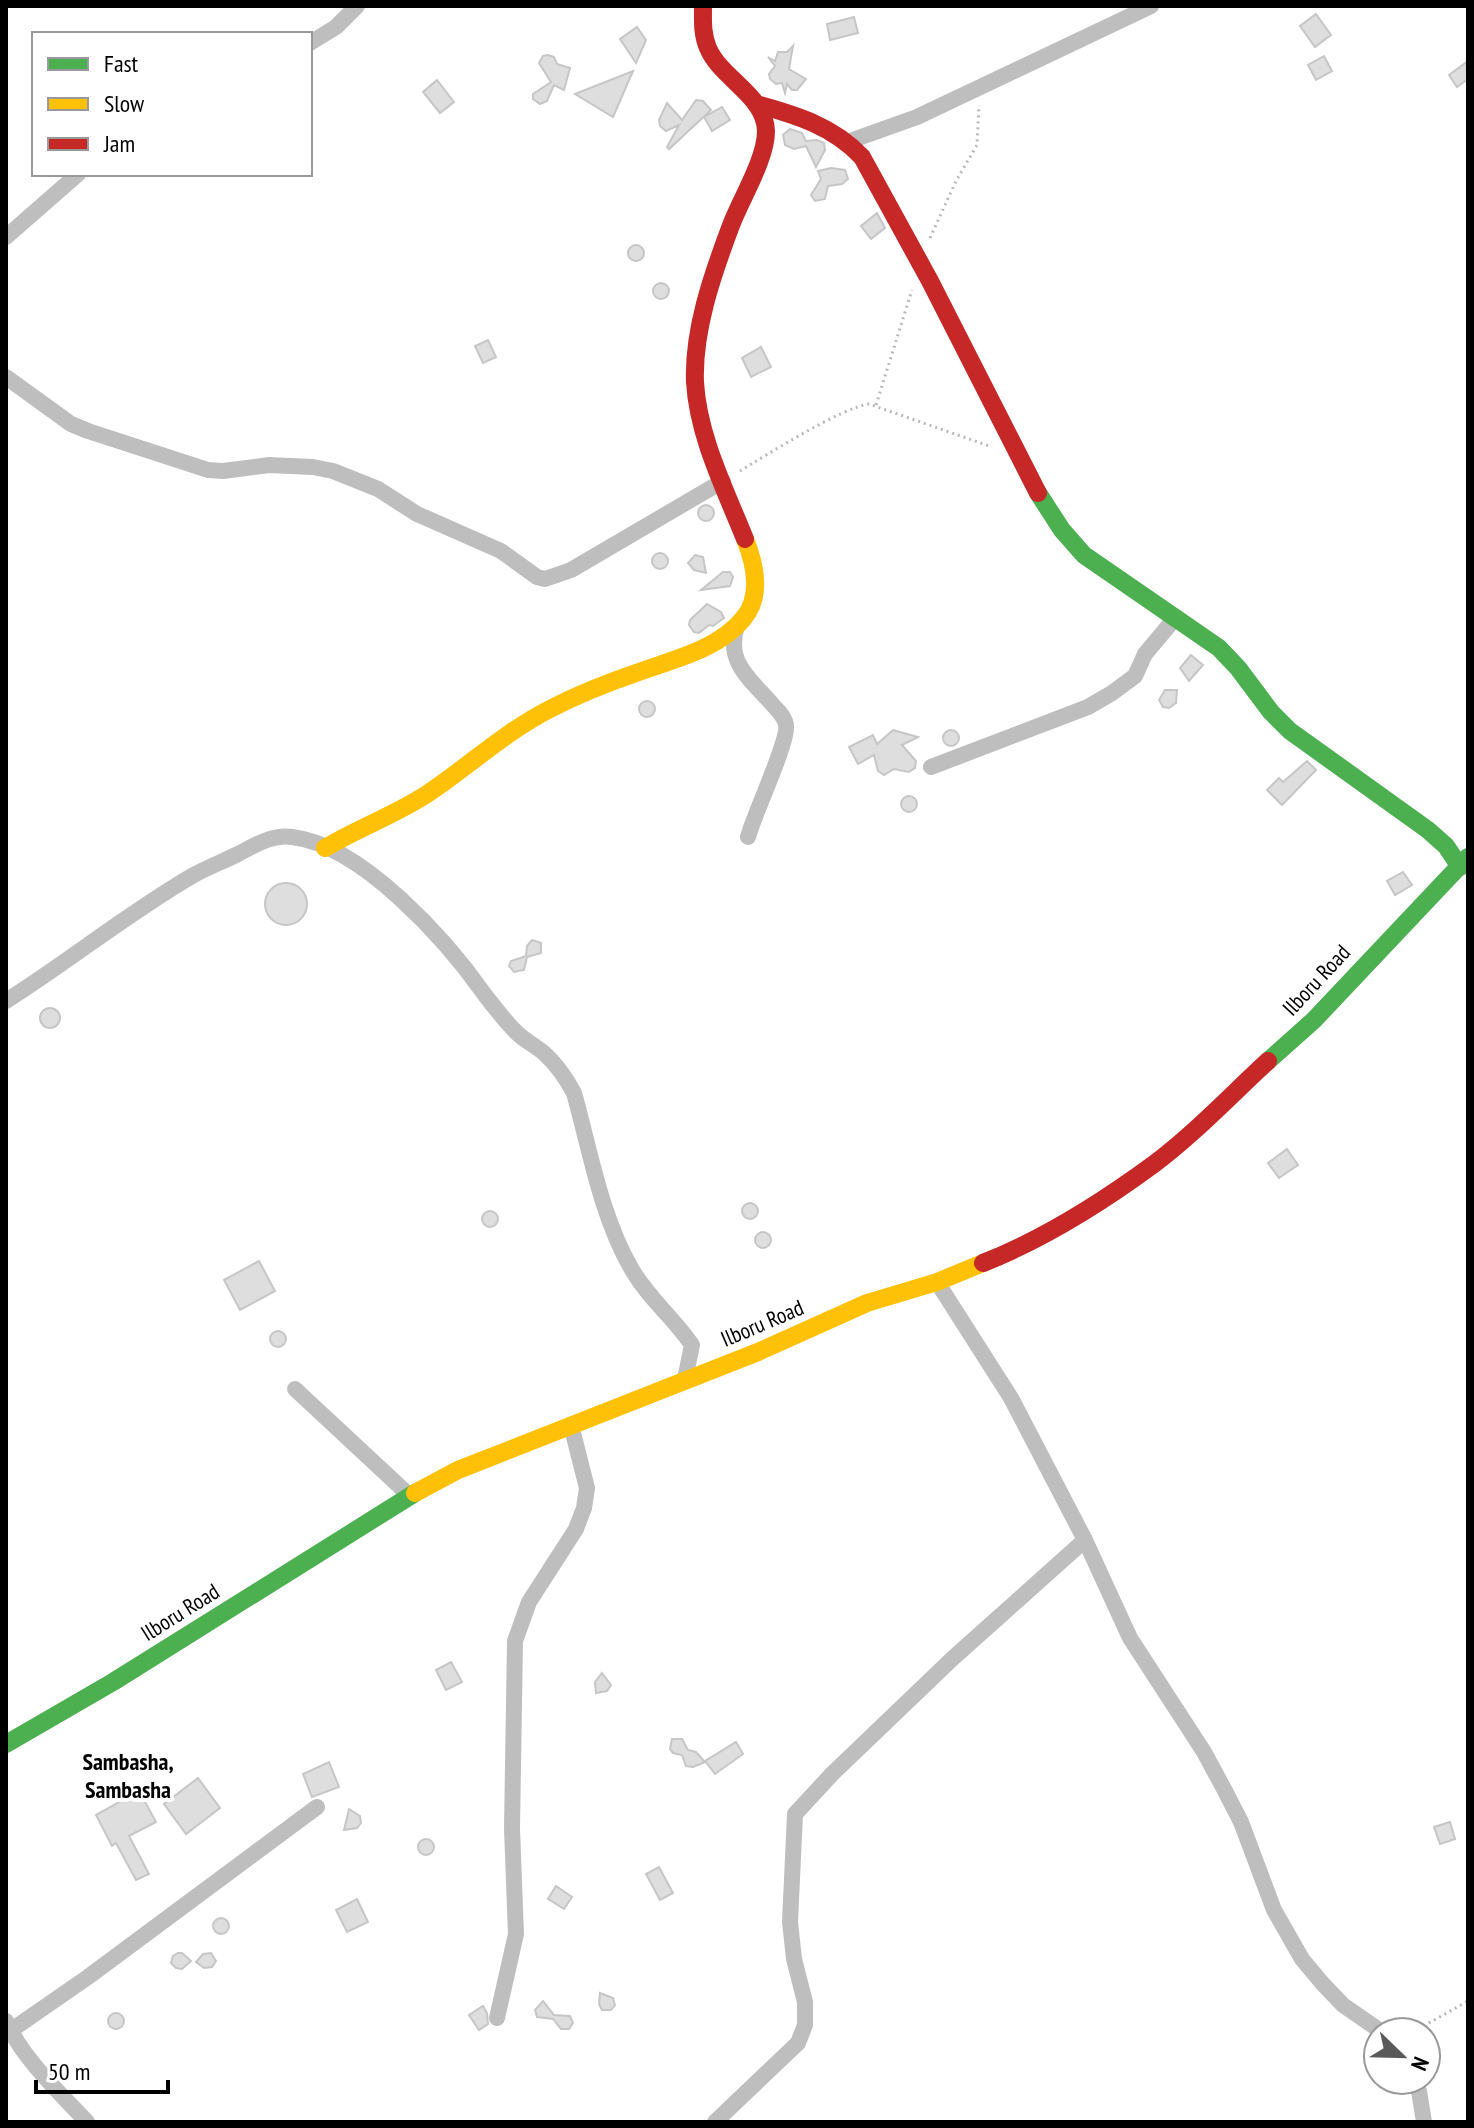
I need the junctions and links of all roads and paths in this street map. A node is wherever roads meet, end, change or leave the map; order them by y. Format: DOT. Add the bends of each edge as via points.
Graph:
graph roads {
  1 [pos="357,6"];
  2 [pos="703,6"];
  3 [pos="1151,6"];
  4 [pos="312,42"];
  5 [pos="979,88"];
  6 [pos="756,104"];
  7 [pos="850,141"];
  8 [pos="76,176"];
  9 [pos="6,237"];
  10 [pos="921,263"];
  11 [pos="6,377"];
  12 [pos="876,405"];
  13 [pos="995,449"];
  14 [pos="723,481"];
  15 [pos="1176,617"];
  16 [pos="738,624"];
  17 [pos="931,767"];
  18 [pos="748,837"];
  19 [pos="325,848"];
  20 [pos="1464,862"];
  21 [pos="6,1001"];
  22 [pos="937,1282"];
  23 [pos="685,1379"];
  24 [pos="295,1389"];
  25 [pos="571,1425"];
  26 [pos="410,1496"];
  27 [pos="1085,1540"];
  28 [pos="6,1744"];
  29 [pos="317,1807"];
  30 [pos="1468,2001"];
  31 [pos="1441,2016"];
  32 [pos="497,2018"];
  33 [pos="1362,2018"];
  34 [pos="8,2026"];
  35 [pos="1420,2096"];
  36 [pos="87,2122"];
  37 [pos="715,2122"];
  38 [pos="1424,2122"];
  1 -- 4 [label="street"];
  2 -- 6 [label="street" via="705,45 727,77"];
  3 -- 5 [label="street"];
  5 -- 7 [label="street"];
  5 -- 10 [label="path" via="977,145 942,209"];
  6 -- 7 [label="street" via="821,125"];
  6 -- 14 [label="street" via="767,127 710,296 695,369 706,434"];
  7 -- 10 [label="street"];
  8 -- 9 [label="street"];
  10 -- 12 [label="path"];
  10 -- 15 [label="street" via="1062,531 1082,554"];
  11 -- 14 [label="street" via="71,424 208,470 292,465 350,477 501,551 545,579 590,560"];
  12 -- 13 [label="path"];
  12 -- 14 [label="path" via="860,405"];
  14 -- 16 [label="street" via="750,549 754,578 754,599"];
  15 -- 17 [label="street" via="1145,654 1135,676 1112,693"];
  15 -- 20 [label="street" via="1223,651 1289,731 1427,827"];
  16 -- 18 [label="street" via="733,655 787,727"];
  16 -- 19 [label="street" via="704,648 534,717 421,797"];
  19 -- 21 [label="street" via="293,837 262,841 194,875"];
  19 -- 23 [label="street" via="366,871 419,915 518,1033 564,1075 574,1093 615,1235 649,1294 692,1345"];
  20 -- 22 [label="street, Ilboru Road" via="1314,1020 1155,1163 1018,1249"];
  22 -- 23 [label="street, Ilboru Road" via="867,1303"];
  22 -- 27 [label="street" via="1011,1398"];
  23 -- 25 [label="street, Ilboru Road"];
  24 -- 26 [label="street"];
  25 -- 26 [label="street, Ilboru Road" via="458,1470"];
  25 -- 32 [label="street" via="587,1488 584,1508 529,1602 515,1641 516,1934"];
  26 -- 28 [label="street, Ilboru Road"];
  27 -- 33 [label="street" via="1130,1638 1224,1789 1274,1910 1302,1959"];
  27 -- 37 [label="street" via="952,1659 795,1814 790,1922 805,2025 798,2043"];
  29 -- 34 [label="street" via="88,1977"];
  30 -- 31 [label="path"];
  34 -- 36 [label="street"];
  35 -- 38 [label="street"];
}
